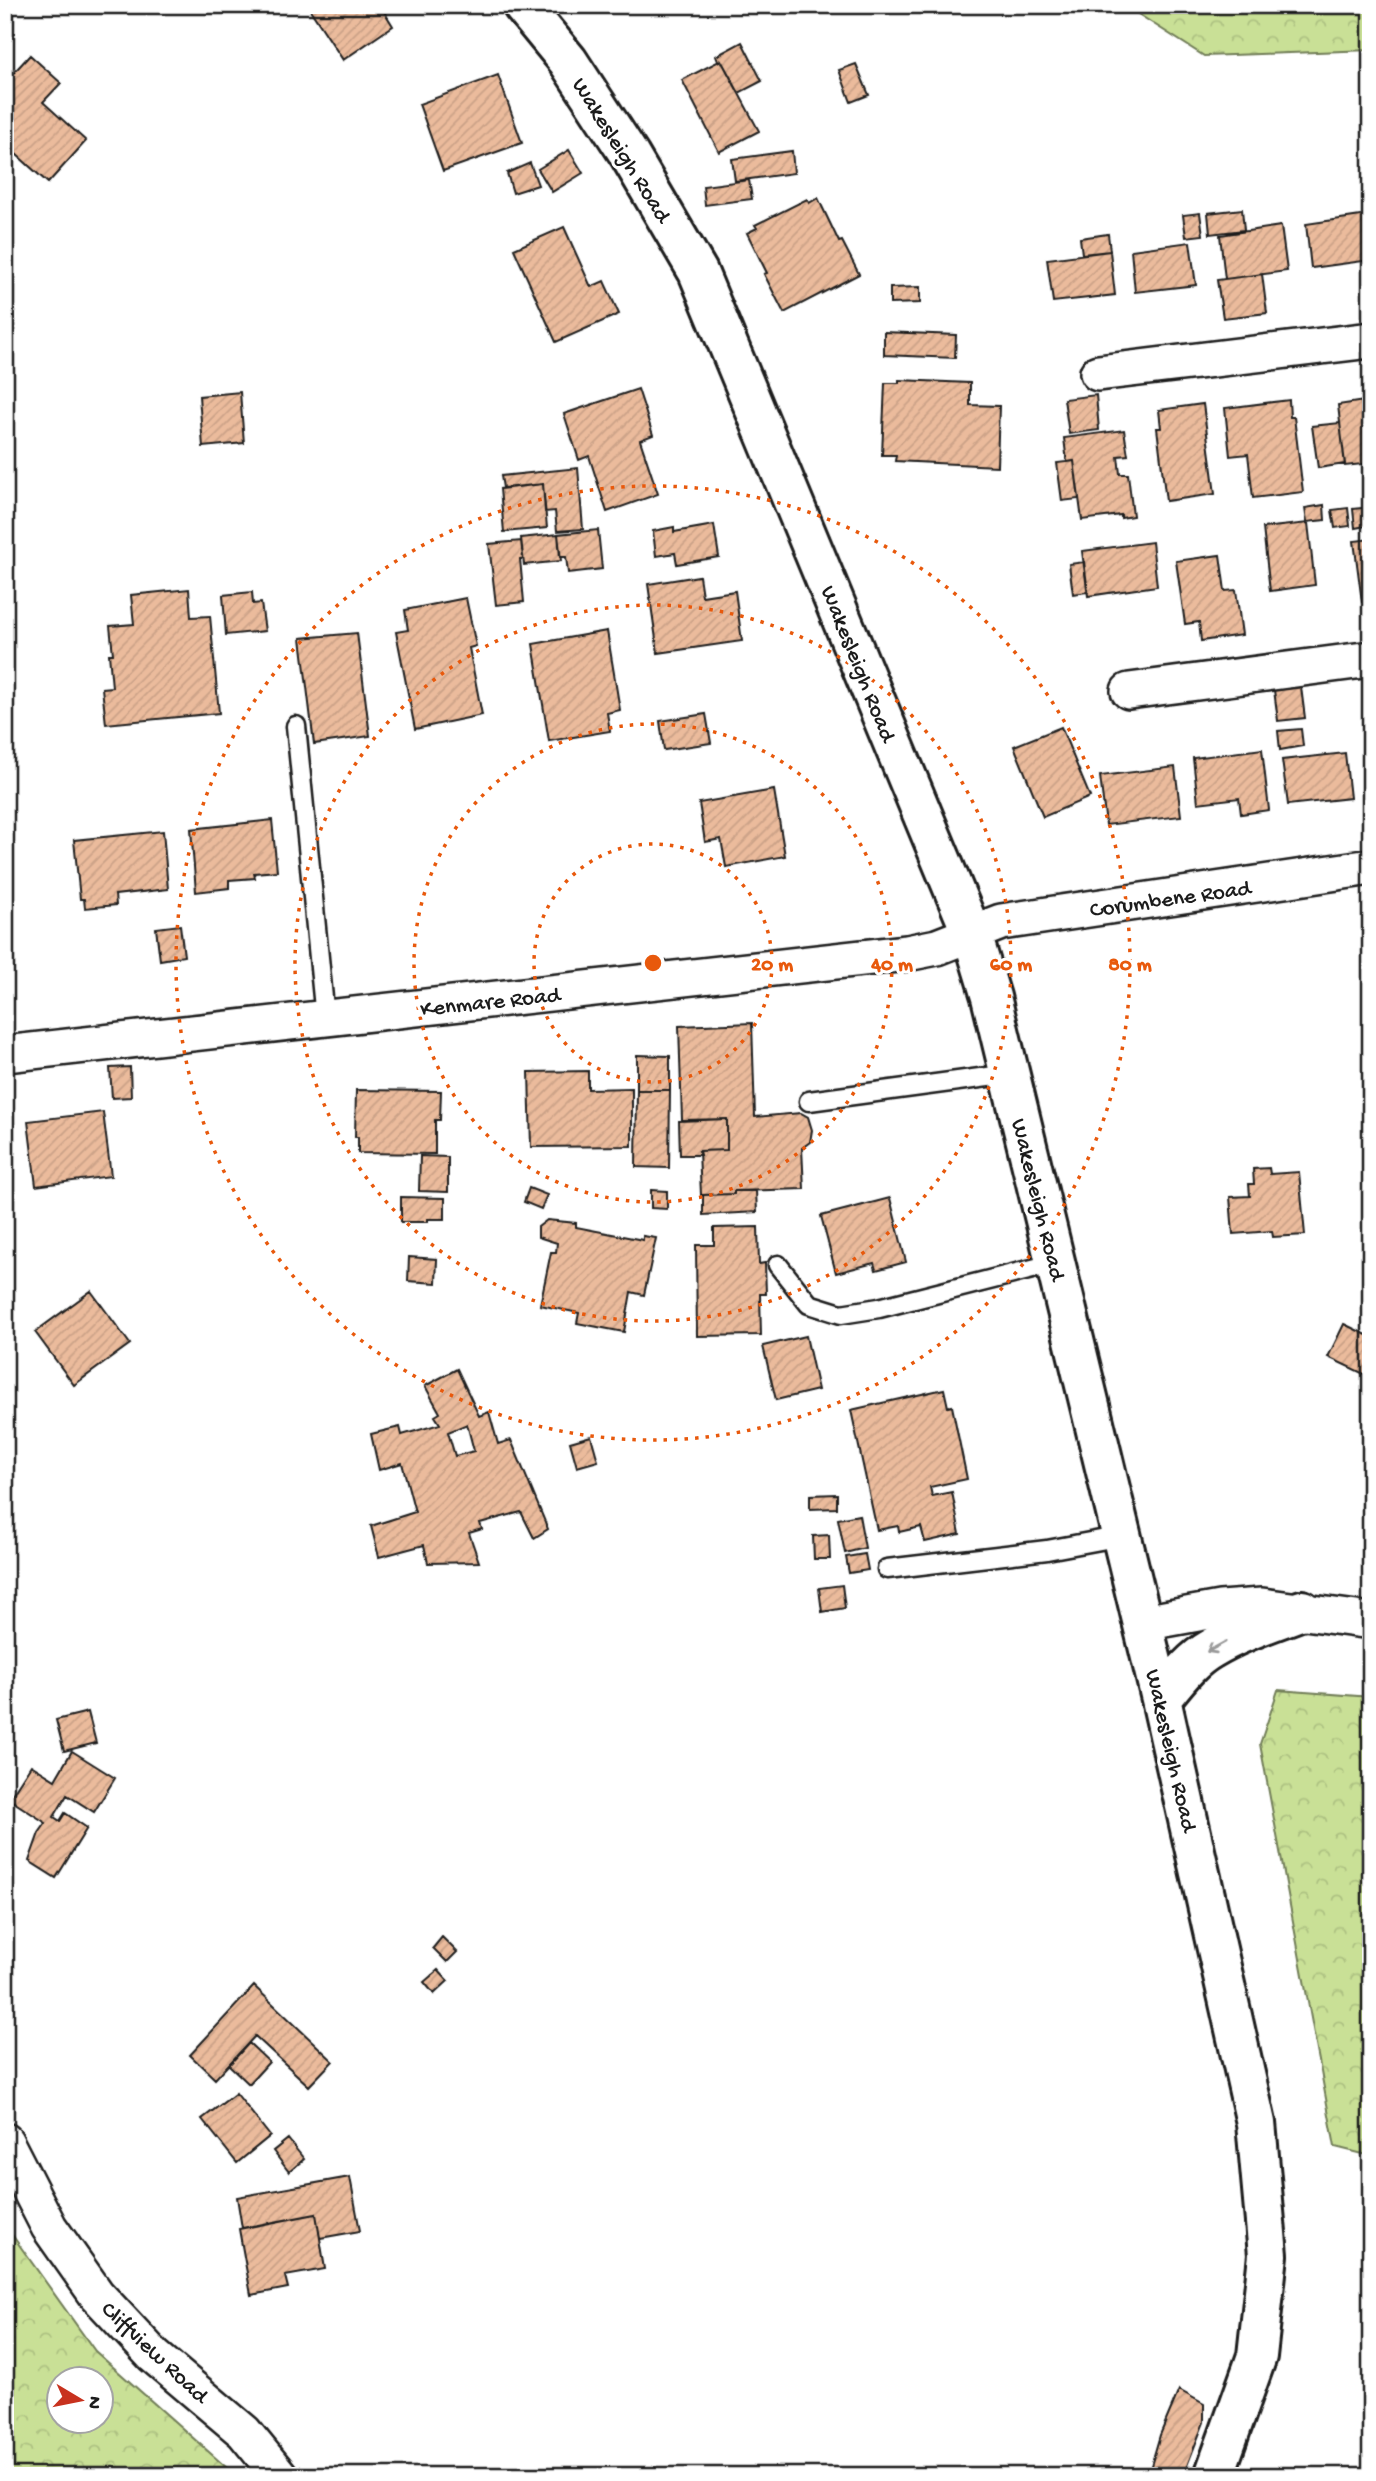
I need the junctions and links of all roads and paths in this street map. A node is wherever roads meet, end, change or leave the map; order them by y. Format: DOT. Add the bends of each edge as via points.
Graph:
graph roads {
  1 [pos="522,5"];
  2 [pos="1371,340"];
  3 [pos="1098,373"];
  4 [pos="1371,659"];
  5 [pos="1129,691"];
  6 [pos="296,726"];
  7 [pos="1371,867"];
  8 [pos="972,934"];
  9 [pos="325,1018"];
  10 [pos="5,1054"];
  11 [pos="1010,1074"];
  12 [pos="809,1101"];
  13 [pos="1056,1263"];
  14 [pos="778,1265"];
  15 [pos="1122,1536"];
  16 [pos="887,1569"];
  17 [pos="1301,1610"];
  18 [pos="1371,1621"];
  19 [pos="1143,1623"];
  20 [pos="1161,1699"];
  21 [pos="5,2141"];
  22 [pos="280,2476"];
  23 [pos="1214,2476"];
  1 -- 8 [label="main road, Wakesleigh Road" via="568,61 698,272"];
  2 -- 3 [label="street"];
  4 -- 5 [label="street"];
  6 -- 9 [label="lane"];
  7 -- 8 [label="street, Corumbene Road" via="1001,922"];
  8 -- 9 [label="street, Kenmare Road" via="907,953"];
  8 -- 11 [label="main road, Wakesleigh Road"];
  9 -- 10 [label="street, Kenmare Road"];
  11 -- 12 [label="lane"];
  11 -- 13 [label="main road, Wakesleigh Road"];
  13 -- 14 [label="lane" via="841,1314 809,1304"];
  13 -- 15 [label="main road, Wakesleigh Road"];
  15 -- 16 [label="lane"];
  15 -- 19 [label="main road, Wakesleigh Road"];
  17 -- 18 [label="street"];
  17 -- 19 [label="street" via="1262,1606 1220,1609"];
  17 -- 20 [label="main road, one-way" via="1210,1649"];
  19 -- 20 [label="main road, Wakesleigh Road"];
  20 -- 23 [label="main road, Wakesleigh Road" via="1256,2123 1268,2255 1257,2356"];
  21 -- 22 [label="street, Cliffview Road" via="49,2227 97,2295 154,2356 244,2432"];
}
